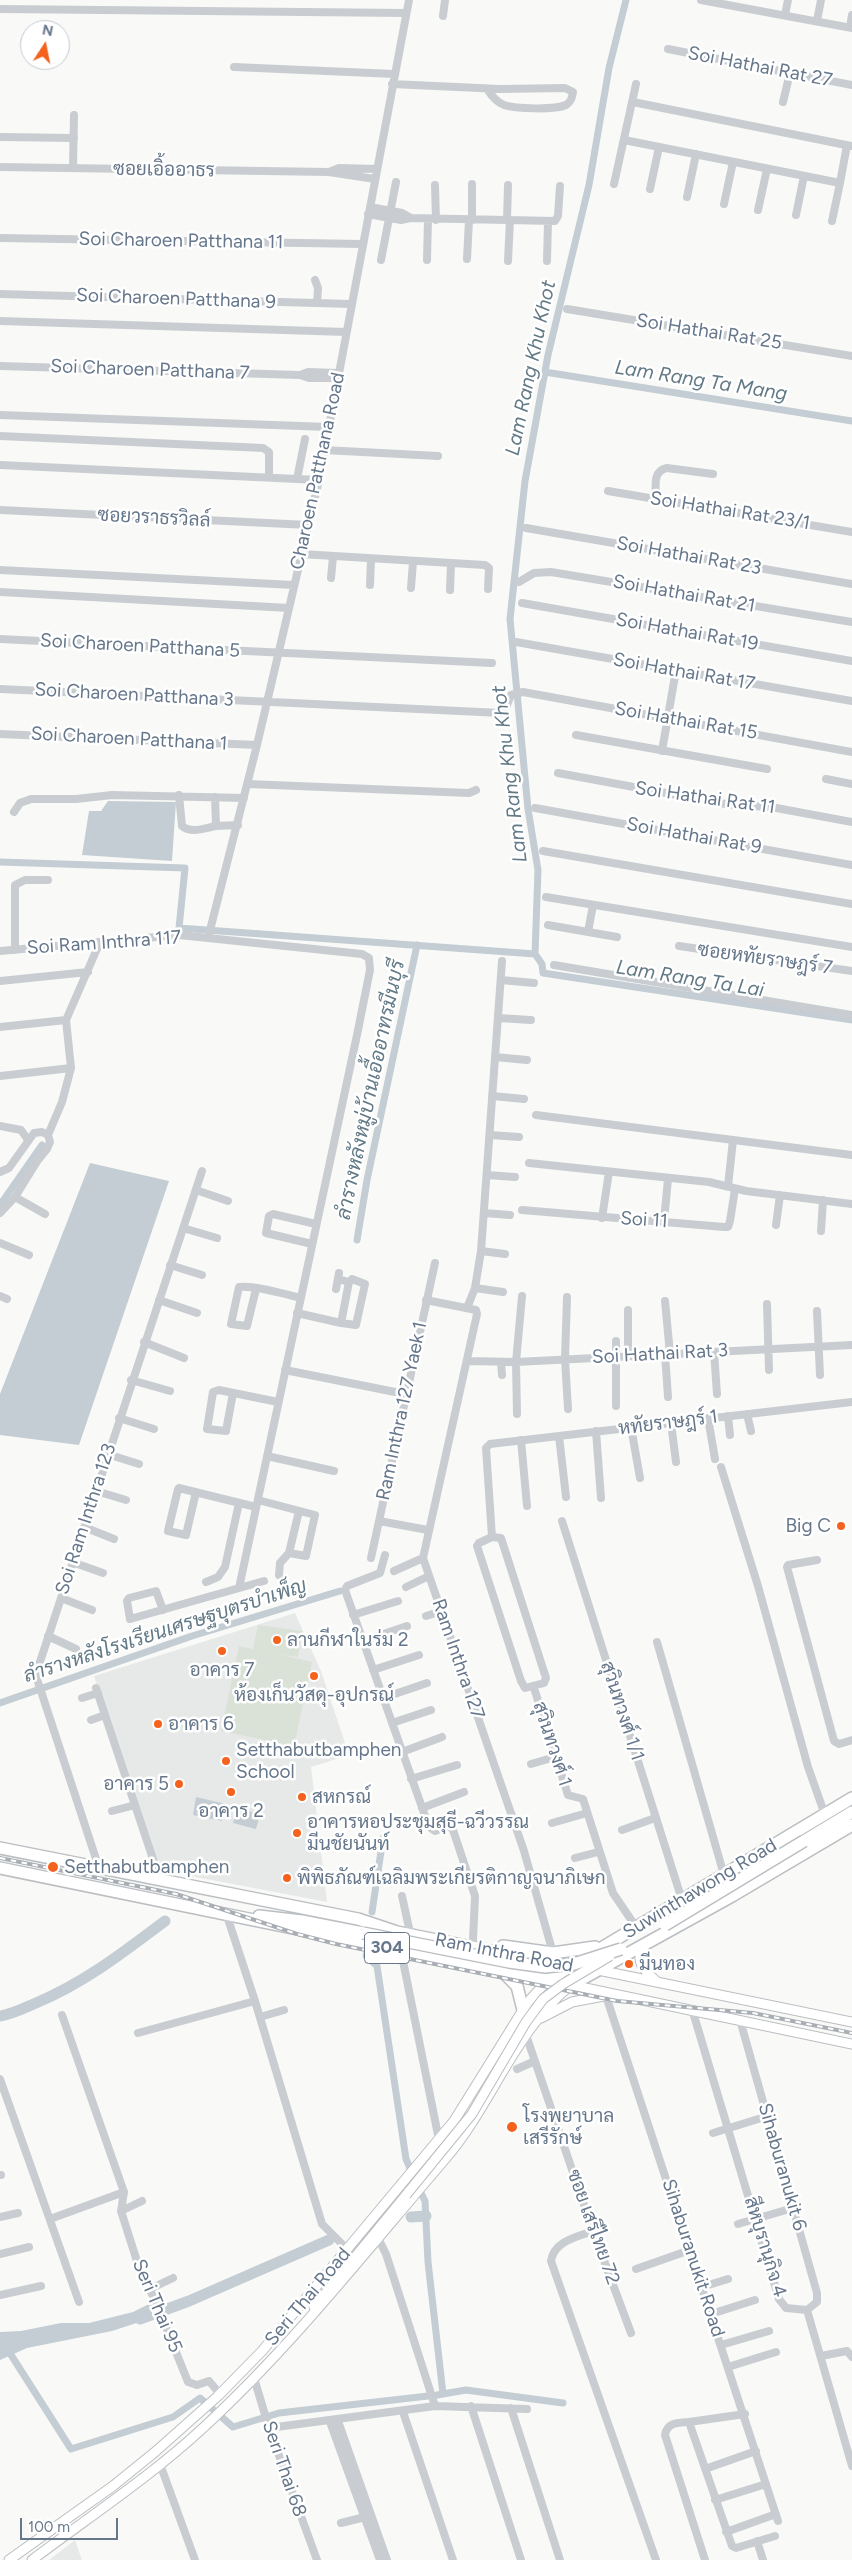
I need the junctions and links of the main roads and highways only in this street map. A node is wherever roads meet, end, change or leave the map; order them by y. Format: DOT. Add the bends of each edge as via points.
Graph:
graph roads {
  1 [pos="852,1798"];
  2 [pos="852,1812"];
  3 [pos="852,1824"];
  4 [pos="0,1848"];
  5 [pos="0,1868"];
  6 [pos="672,1906"];
  7 [pos="226,1913"];
  8 [pos="358,1919"];
  9 [pos="688,1921"];
  10 [pos="618,1938"];
  11 [pos="450,1943"];
  12 [pos="645,1944"];
  13 [pos="604,1946"];
  14 [pos="627,1950"];
  15 [pos="447,1961"];
  16 [pos="572,1966"];
  17 [pos="598,1970"];
  18 [pos="502,1972"];
  19 [pos="548,1980"];
  20 [pos="657,1982"];
  21 [pos="572,1985"];
  22 [pos="619,1994"];
  23 [pos="523,2010"];
  24 [pos="852,2022"];
  25 [pos="534,2024"];
  26 [pos="852,2044"];
  27 [pos="473,2092"];
  28 [pos="486,2102"];
  29 [pos="406,2199"];
  30 [pos="303,2325"];
  31 [pos="9,2560"];
  32 [pos="32,2560"];
  1 -- 6 [label="highway, Suwinthawong Road"];
  2 -- 14 [label="highway, bridge"];
  3 -- 9 [label="highway, Suwinthawong Road"];
  4 -- 8 [label="highway, Ram Inthra Road / 304"];
  5 -- 7 [label="highway, Ram Inthra Road / 304"];
  6 -- 9 [label="highway" via="666,1912 669,1918"];
  6 -- 10 [label="highway, Suwinthawong Road"];
  7 -- 14 [label="highway, bridge" via="302,1921 545,1967 574,1964"];
  7 -- 15 [label="highway, Ram Inthra Road / 304"];
  8 -- 11 [label="highway, Ram Inthra Road / 304"];
  8 -- 13 [label="highway" via="532,1951 553,1953"];
  9 -- 12 [label="highway, Suwinthawong Road"];
  10 -- 13 [label="highway, Suwinthawong Road"];
  10 -- 14 [label="highway" via="613,1944 615,1950"];
  11 -- 15 [label="highway"];
  11 -- 16 [label="highway, Ram Inthra Road / 304"];
  12 -- 14 [label="highway, Suwinthawong Road"];
  12 -- 20 [label="main road" via="639,1956 641,1966"];
  13 -- 16 [label="highway, Suwinthawong Road"];
  14 -- 17 [label="highway, Suwinthawong Road"];
  14 -- 29 [label="main road, bridge" via="563,1984 543,1999 472,2114"];
  15 -- 18 [label="highway, Ram Inthra Road / 304"];
  16 -- 17 [label="highway, Ram Inthra Road / 304"];
  16 -- 19 [label="highway, Suwinthawong Road"];
  17 -- 20 [label="main road"];
  17 -- 21 [label="highway, Suwinthawong Road"];
  18 -- 19 [label="highway, Ram Inthra Road / 304"];
  18 -- 23 [label="highway" via="518,1986"];
  19 -- 21 [label="highway, Ram Inthra Road / 304"];
  19 -- 23 [label="main road, Seri Thai Road"];
  20 -- 24 [label="main road"];
  21 -- 22 [label="main road"];
  21 -- 25 [label="main road, Seri Thai Road" via="548,2005"];
  22 -- 25 [label="main road" via="567,2004"];
  22 -- 26 [label="main road"];
  23 -- 27 [label="main road, Seri Thai Road"];
  25 -- 28 [label="main road, Seri Thai Road"];
  27 -- 28 [label="main road" via="482,2094"];
  27 -- 31 [label="main road, Seri Thai Road" via="439,2140 348,2250 274,2338 219,2395 113,2486"];
  28 -- 29 [label="main road, Seri Thai Road" via="468,2130 425,2182"];
  29 -- 30 [label="main road, Seri Thai Road" via="378,2238"];
  29 -- 30 [label="main road" via="326,2290"];
  30 -- 32 [label="main road, Seri Thai Road" via="213,2419 160,2464"];
}
